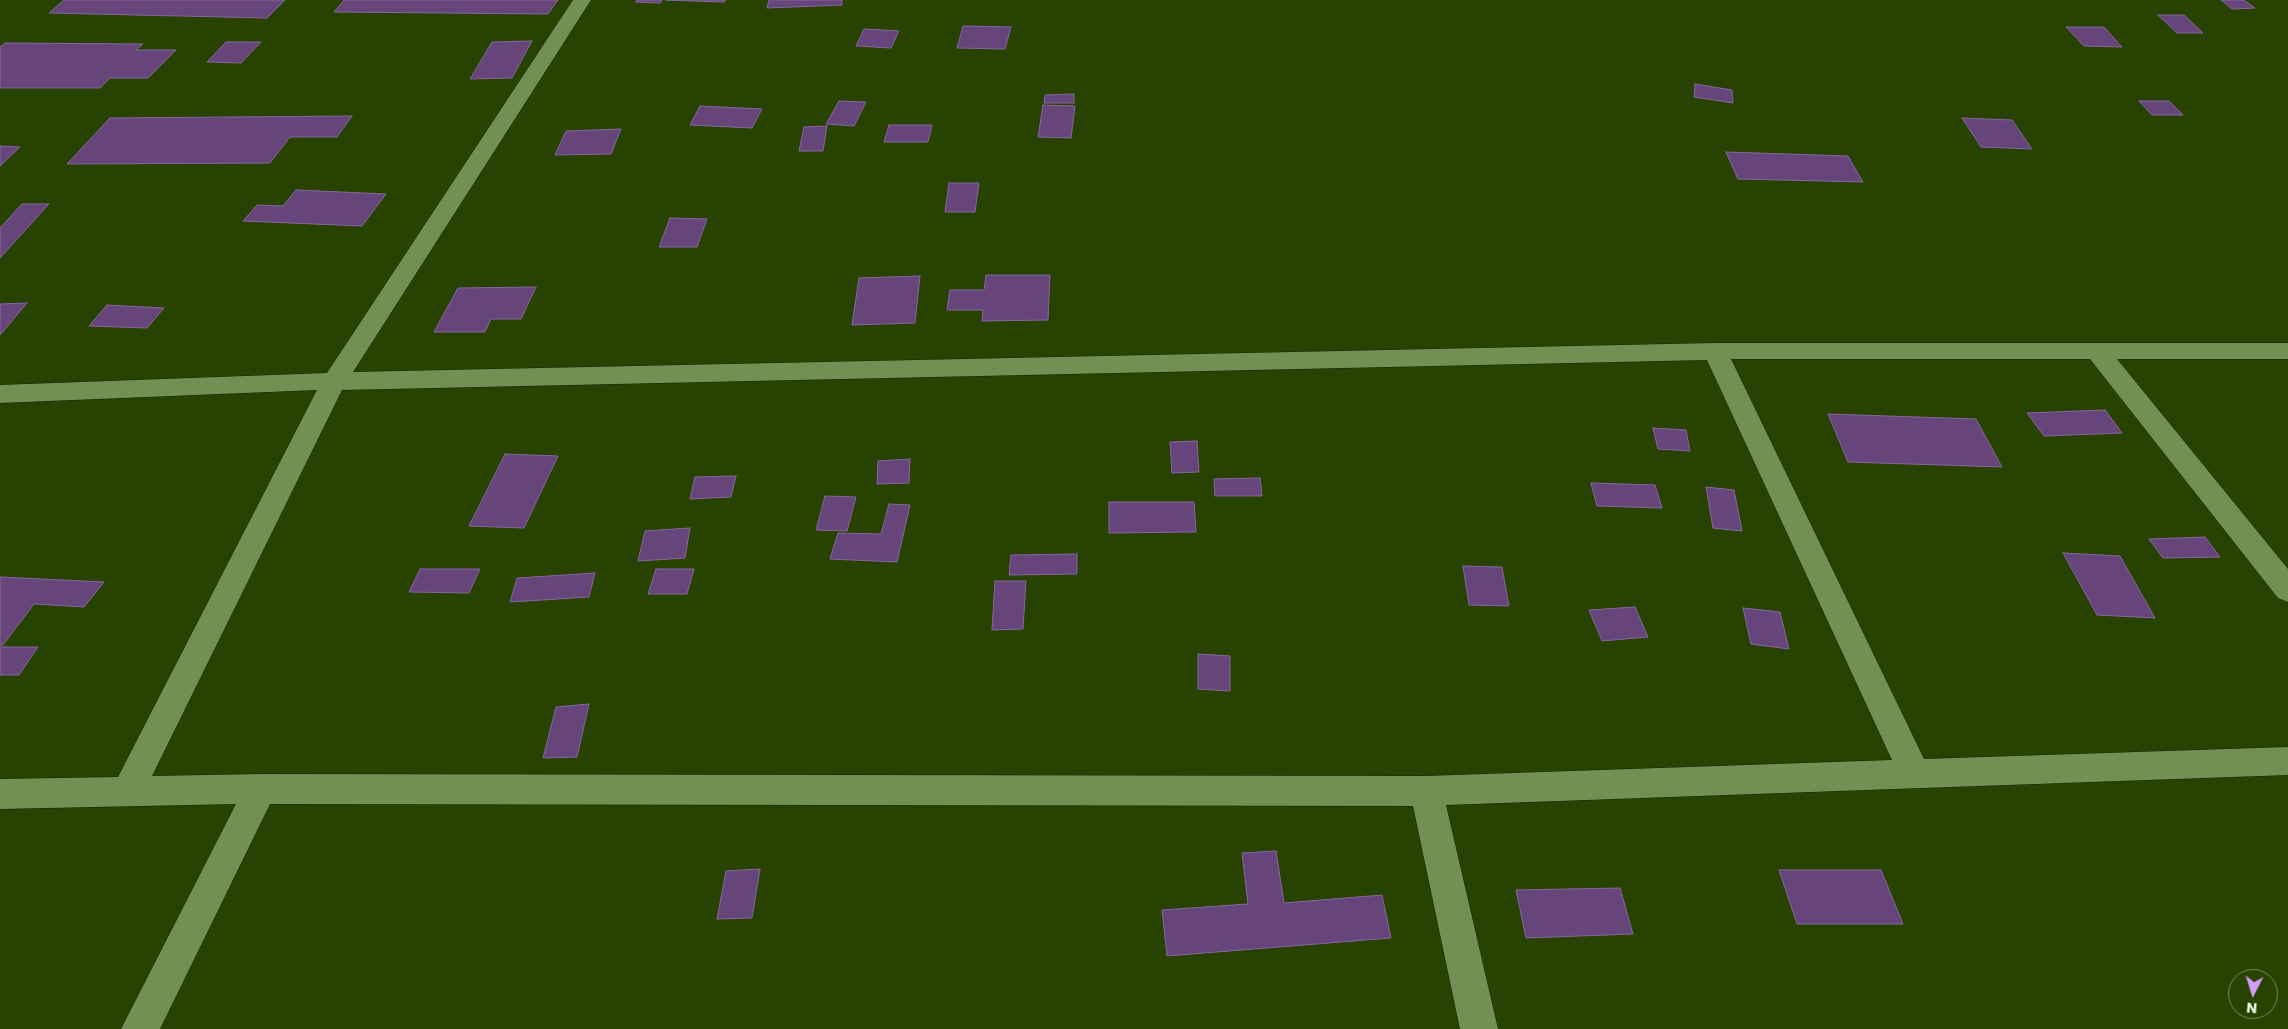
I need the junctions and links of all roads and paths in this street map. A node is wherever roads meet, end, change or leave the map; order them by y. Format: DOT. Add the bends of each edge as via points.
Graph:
graph roads {
  1 [pos="582,0"];
  2 [pos="2096,350"];
  3 [pos="1715,351"];
  4 [pos="2288,351"];
  5 [pos="334,381"];
  6 [pos="0,394"];
  7 [pos="2288,590"];
  8 [pos="2288,762"];
  9 [pos="1915,774"];
  10 [pos="261,790"];
  11 [pos="1426,790"];
  12 [pos="127,793"];
  13 [pos="0,794"];
  14 [pos="140,1029"];
  15 [pos="1479,1029"];
  1 -- 5 [label="street"];
  2 -- 3 [label="street"];
  2 -- 4 [label="street"];
  2 -- 7 [label="street"];
  3 -- 5 [label="street"];
  3 -- 9 [label="street"];
  5 -- 6 [label="street"];
  5 -- 12 [label="street"];
  8 -- 9 [label="street"];
  9 -- 11 [label="street"];
  10 -- 11 [label="street"];
  10 -- 12 [label="street"];
  10 -- 14 [label="street"];
  11 -- 15 [label="street"];
  12 -- 13 [label="street"];
}
